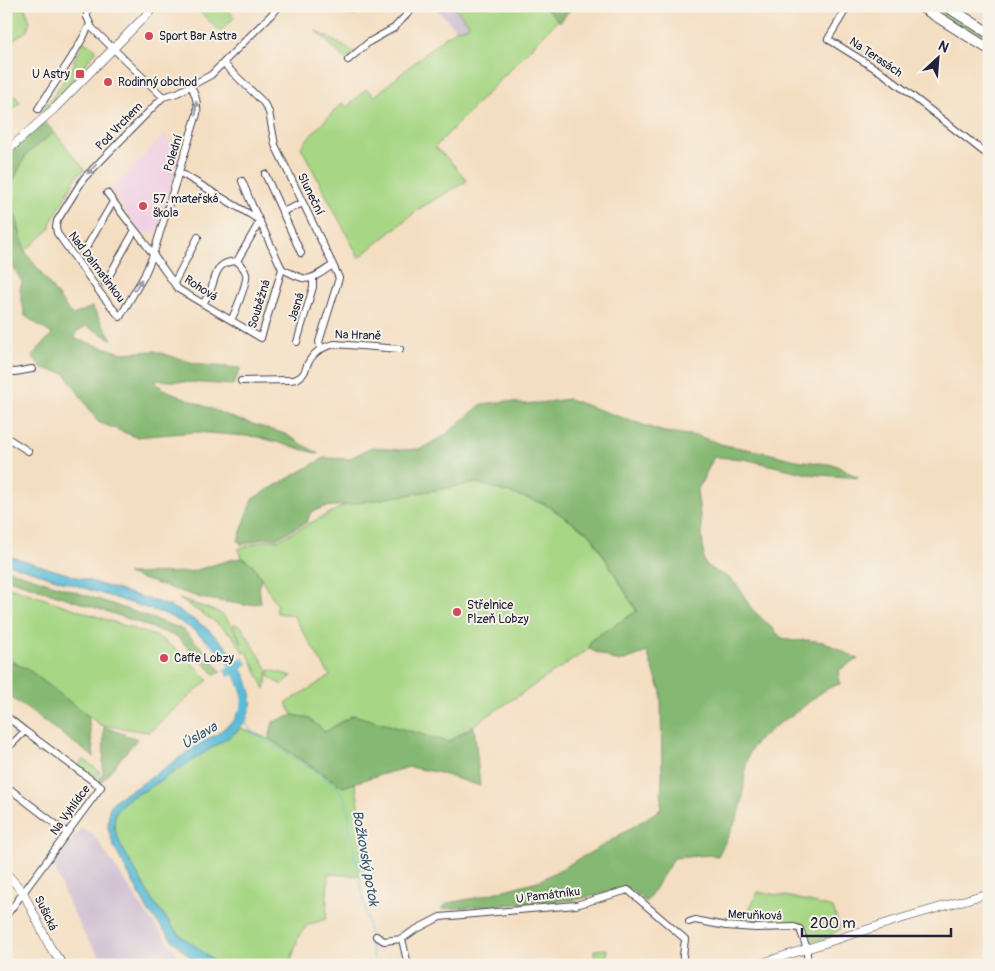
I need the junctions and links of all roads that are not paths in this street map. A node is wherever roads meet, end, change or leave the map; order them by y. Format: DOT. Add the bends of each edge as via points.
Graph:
graph roads {
  1 [pos="87,6"];
  2 [pos="156,6"];
  3 [pos="415,6"];
  4 [pos="848,6"];
  5 [pos="920,6"];
  6 [pos="946,6"];
  7 [pos="275,8"];
  8 [pos="90,24"];
  9 [pos="989,33"];
  10 [pos="113,49"];
  11 [pos="989,50"];
  12 [pos="348,60"];
  13 [pos="223,63"];
  14 [pos="191,86"];
  15 [pos="163,97"];
  16 [pos="38,109"];
  17 [pos="6,152"];
  18 [pos="989,156"];
  19 [pos="179,172"];
  20 [pos="265,174"];
  21 [pos="242,181"];
  22 [pos="107,193"];
  23 [pos="113,202"];
  24 [pos="303,202"];
  25 [pos="282,212"];
  26 [pos="57,221"];
  27 [pos="260,221"];
  28 [pos="135,230"];
  29 [pos="198,237"];
  30 [pos="84,252"];
  31 [pos="301,253"];
  32 [pos="153,255"];
  33 [pos="237,261"];
  34 [pos="333,265"];
  35 [pos="282,269"];
  36 [pos="313,278"];
  37 [pos="105,283"];
  38 [pos="174,283"];
  39 [pos="203,304"];
  40 [pos="231,320"];
  41 [pos="261,338"];
  42 [pos="297,342"];
  43 [pos="321,348"];
  44 [pos="400,349"];
  45 [pos="32,369"];
  46 [pos="6,371"];
  47 [pos="241,381"];
  48 [pos="6,437"];
  49 [pos="28,450"];
  50 [pos="6,716"];
  51 [pos="25,732"];
  52 [pos="6,750"];
  53 [pos="6,786"];
  54 [pos="67,833"];
  55 [pos="6,873"];
  56 [pos="23,892"];
  57 [pos="989,893"];
  58 [pos="6,916"];
  59 [pos="689,922"];
  60 [pos="376,936"];
  61 [pos="402,939"];
  62 [pos="807,949"];
  63 [pos="60,964"];
  64 [pos="408,965"];
  65 [pos="682,965"];
  66 [pos="756,965"];
  67 [pos="809,965"];
  1 -- 8 [label="street"];
  2 -- 10 [label="street"];
  3 -- 12 [label="street" via="394,28 369,42"];
  4 -- 18 [label="street, Na Terasách" via="828,39 884,74"];
  5 -- 11 [label="main road"];
  6 -- 9 [label="main road"];
  7 -- 13 [label="street, Pod Vrchem"];
  8 -- 10 [label="street"];
  8 -- 16 [label="street"];
  10 -- 15 [label="street"];
  10 -- 17 [label="street" via="52,112"];
  13 -- 14 [label="street, Pod Vrchem" via="211,75"];
  13 -- 24 [label="street, Sluneční" via="269,112 275,145"];
  14 -- 15 [label="street, Pod Vrchem"];
  19 -- 14 [label="street, Polední, one-way" via="198,107"];
  15 -- 26 [label="street, Pod Vrchem, one-way" via="84,178"];
  19 -- 27 [label="street"];
  19 -- 32 [label="street, Polední"];
  20 -- 25 [label="street"];
  21 -- 27 [label="street, Souběžná"];
  22 -- 23 [label="street"];
  23 -- 28 [label="street"];
  23 -- 30 [label="street, Nad Dalmatinkou"];
  24 -- 25 [label="street"];
  24 -- 34 [label="street, Sluneční"];
  25 -- 31 [label="street"];
  26 -- 32 [label="street, Nad Dalmatinkou, one-way" via="56,233 120,317"];
  27 -- 33 [label="street"];
  27 -- 35 [label="street, Souběžná"];
  28 -- 32 [label="street"];
  28 -- 37 [label="street, Nad Dalmatinkou"];
  29 -- 38 [label="street, Rohová"];
  32 -- 38 [label="street"];
  33 -- 39 [label="street" via="218,268"];
  33 -- 40 [label="street" via="247,277"];
  34 -- 36 [label="street"];
  34 -- 43 [label="street, Sluneční" via="339,278 319,342"];
  35 -- 36 [label="street" via="302,279"];
  35 -- 41 [label="street, Souběžná"];
  36 -- 42 [label="street, Jasná"];
  38 -- 39 [label="street, Rohová" via="178,289"];
  39 -- 40 [label="street, Rohová"];
  40 -- 41 [label="street, Rohová"];
  43 -- 44 [label="street, Na Hraně" via="342,343"];
  43 -- 47 [label="street, Na Hraně" via="297,379"];
  45 -- 46 [label="street"];
  48 -- 49 [label="street"];
  50 -- 51 [label="street, Na Vyhlídce"];
  51 -- 52 [label="street"];
  51 -- 54 [label="street, Na Vyhlídce" via="101,787"];
  53 -- 54 [label="street"];
  54 -- 56 [label="street, Na Vyhlídce"];
  55 -- 56 [label="street, Sušická"];
  56 -- 58 [label="street, Na Vyhlídce"];
  56 -- 63 [label="street, Sušická"];
  57 -- 62 [label="street"];
  59 -- 62 [label="street, Meruňková" via="695,920 756,928 794,927 800,929"];
  60 -- 61 [label="street" via="384,941"];
  61 -- 64 [label="street"];
  61 -- 65 [label="street, U Památníku" via="440,917 576,905 628,890 685,939"];
  62 -- 66 [label="street"];
  62 -- 67 [label="street"];
}
